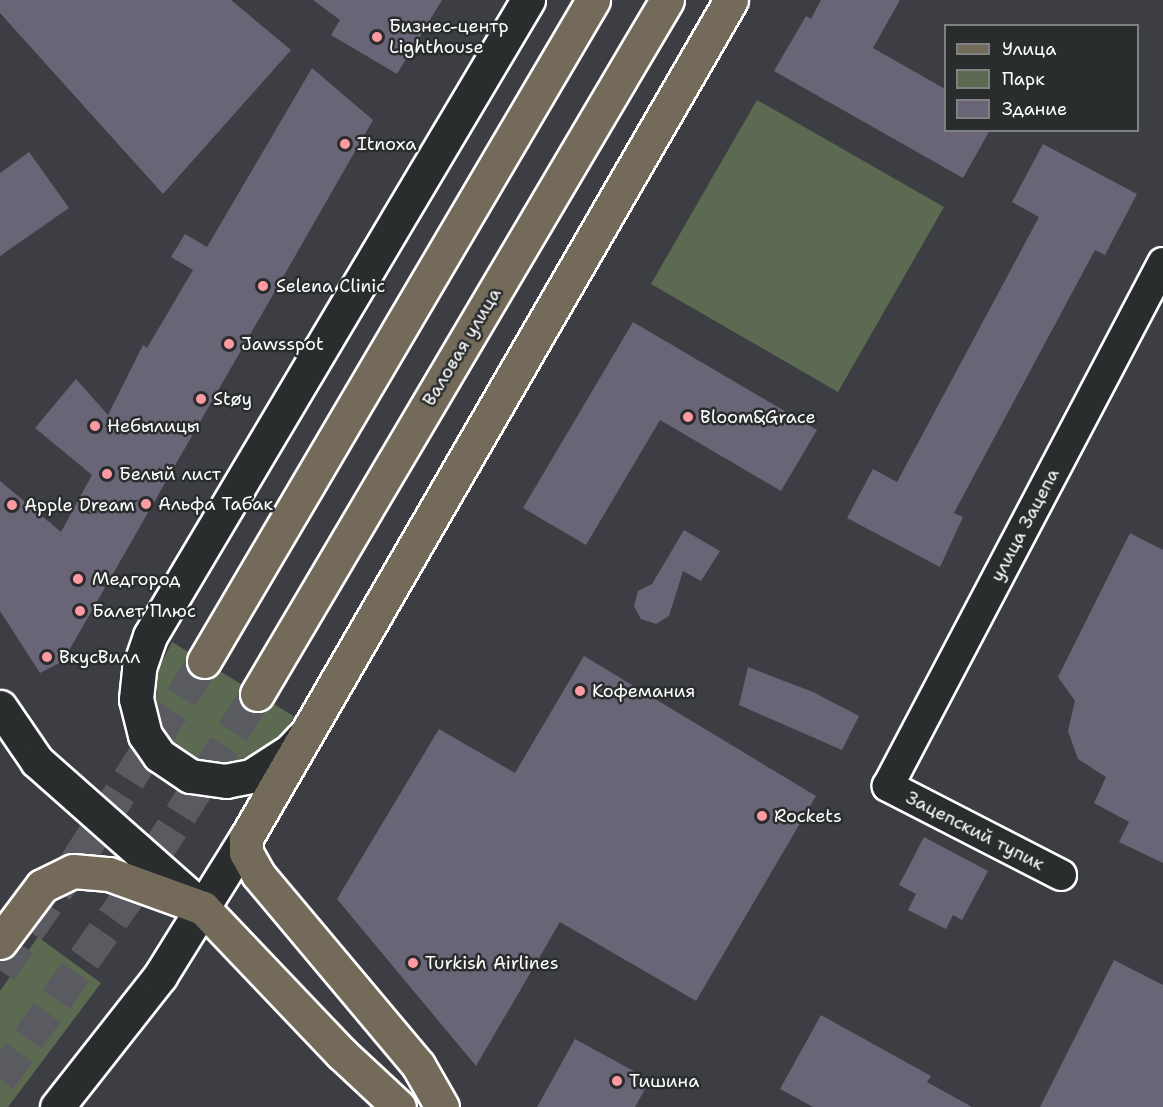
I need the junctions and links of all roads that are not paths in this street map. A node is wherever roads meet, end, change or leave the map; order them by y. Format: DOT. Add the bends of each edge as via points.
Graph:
graph roads {
  1 [pos="528,0"];
  2 [pos="593,0"];
  3 [pos="667,0"];
  4 [pos="731,0"];
  5 [pos="1163,263"];
  6 [pos="204,661"];
  7 [pos="257,694"];
  8 [pos="0,707"];
  9 [pos="310,726"];
  10 [pos="888,786"];
  11 [pos="246,838"];
  12 [pos="1061,875"];
  13 [pos="203,908"];
  14 [pos="0,942"];
  15 [pos="57,1107"];
  16 [pos="399,1107"];
  17 [pos="442,1107"];
  1 -- 9 [label="main road" via="150,636 139,668 136,699 145,735 159,755 190,776 226,781 251,776 290,751"];
  2 -- 6 [label="main road"];
  3 -- 7 [label="main road, Валовая улица"];
  4 -- 9 [label="main road"];
  5 -- 10 [label="street, улица Зацепа"];
  8 -- 13 [label="main road" via="37,761"];
  9 -- 11 [label="main road"];
  10 -- 12 [label="street, Зацепский тупик"];
  11 -- 13 [label="main road"];
  11 -- 17 [label="main road" via="246,852 258,874 418,1065"];
  13 -- 14 [label="main road" via="109,874 73,871 42,886"];
  13 -- 15 [label="main road" via="160,976"];
  13 -- 16 [label="main road" via="341,1053"];
}
